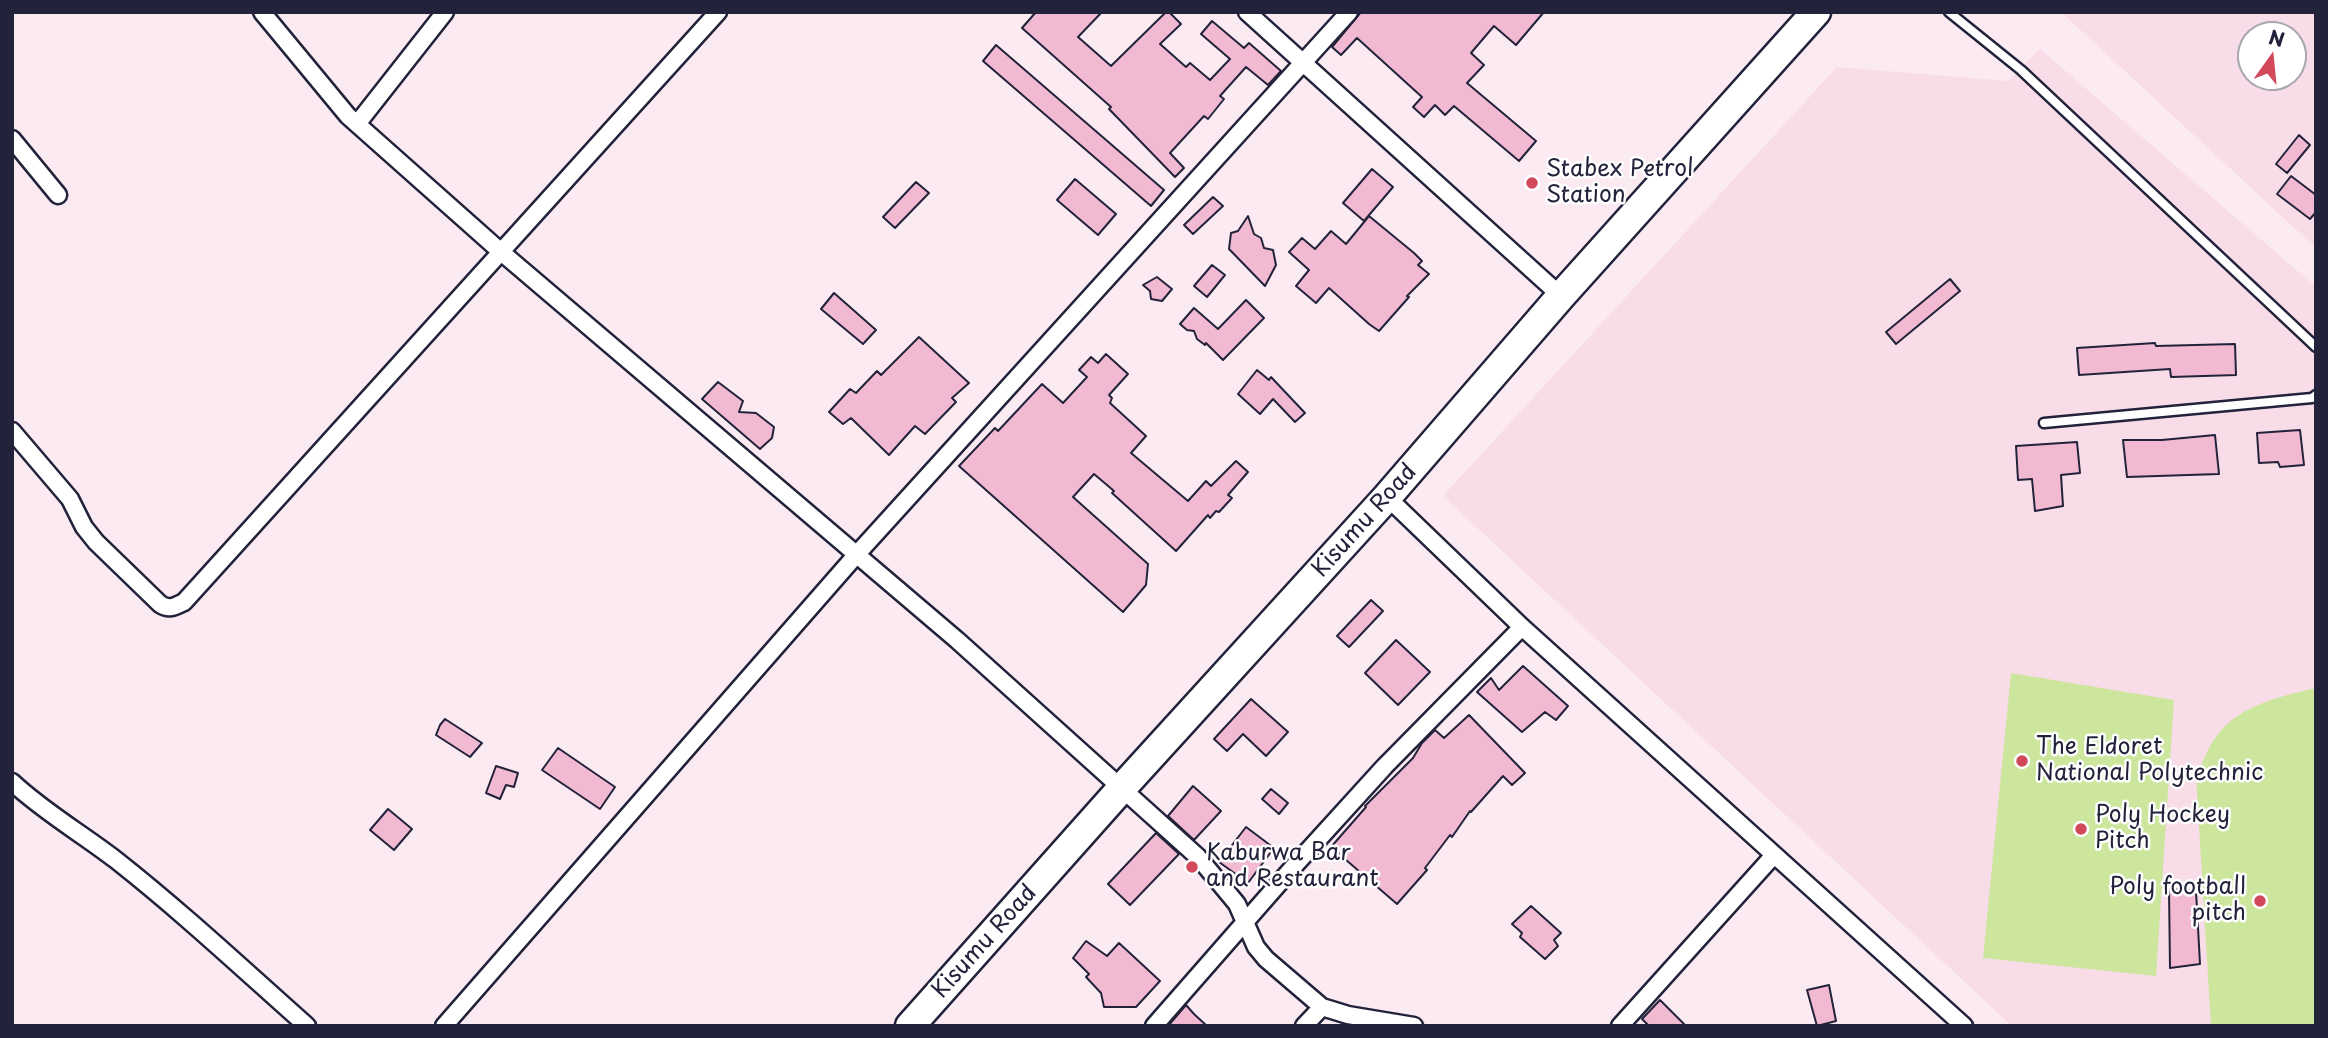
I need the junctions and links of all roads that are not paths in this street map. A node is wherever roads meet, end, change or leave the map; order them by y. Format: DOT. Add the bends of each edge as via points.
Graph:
graph roads {
  1 [pos="262,12"];
  2 [pos="445,12"];
  3 [pos="718,12"];
  4 [pos="1247,12"];
  5 [pos="1349,12"];
  6 [pos="1815,12"];
  7 [pos="1949,12"];
  8 [pos="1303,63"];
  9 [pos="357,124"];
  10 [pos="12,139"];
  11 [pos="58,195"];
  12 [pos="500,251"];
  13 [pos="1562,296"];
  14 [pos="2316,346"];
  15 [pos="2316,395"];
  16 [pos="2044,423"];
  17 [pos="12,431"];
  18 [pos="1387,498"];
  19 [pos="857,554"];
  20 [pos="1522,627"];
  21 [pos="12,782"];
  22 [pos="1121,789"];
  23 [pos="1774,855"];
  24 [pos="1246,920"];
  25 [pos="1322,1007"];
  26 [pos="307,1026"];
  27 [pos="443,1026"];
  28 [pos="910,1026"];
  29 [pos="1154,1026"];
  30 [pos="1304,1026"];
  31 [pos="1414,1026"];
  32 [pos="1619,1026"];
  33 [pos="1965,1026"];
  1 -- 9 [label="street"];
  2 -- 9 [label="street"];
  3 -- 12 [label="street"];
  4 -- 8 [label="street"];
  5 -- 8 [label="street"];
  6 -- 13 [label="highway, Kisumu Road"];
  7 -- 14 [label="lane" via="2021,70"];
  8 -- 13 [label="street"];
  8 -- 19 [label="street"];
  9 -- 12 [label="street"];
  10 -- 11 [label="street"];
  12 -- 17 [label="street" via="175,607 160,604 96,542 70,499"];
  12 -- 19 [label="street"];
  13 -- 18 [label="highway, Kisumu Road"];
  15 -- 16 [label="lane"];
  18 -- 20 [label="street"];
  18 -- 22 [label="highway, Kisumu Road"];
  19 -- 22 [label="street"];
  19 -- 27 [label="street"];
  20 -- 23 [label="street"];
  20 -- 24 [label="street" via="1385,766"];
  21 -- 26 [label="street" via="58,821 116,860"];
  22 -- 24 [label="street" via="1198,857"];
  22 -- 28 [label="highway, Kisumu Road"];
  23 -- 32 [label="street"];
  23 -- 33 [label="street"];
  24 -- 25 [label="street" via="1266,959"];
  24 -- 29 [label="street"];
  25 -- 30 [label="street"];
  25 -- 31 [label="street"];
}
